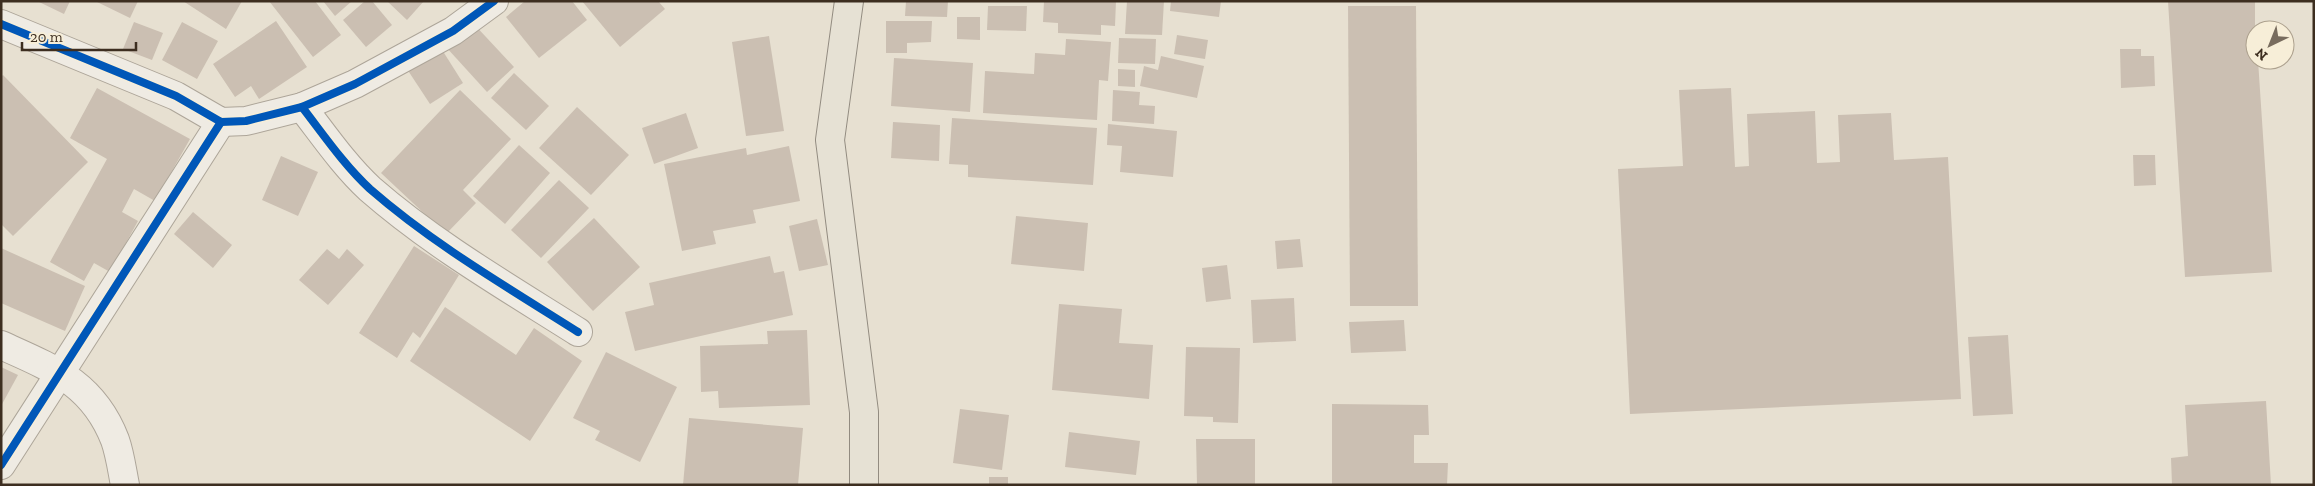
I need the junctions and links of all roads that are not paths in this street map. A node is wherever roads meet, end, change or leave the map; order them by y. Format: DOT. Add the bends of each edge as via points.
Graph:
graph roads {
  1 [pos="494,1"];
  2 [pos="849,1"];
  3 [pos="1,24"];
  4 [pos="302,107"];
  5 [pos="221,122"];
  6 [pos="578,332"];
  7 [pos="1,345"];
  8 [pos="60,371"];
  9 [pos="1,465"];
  10 [pos="125,485"];
  11 [pos="864,485"];
  1 -- 4 [label="street" via="452,31 355,84"];
  2 -- 11 [label="main road" via="830,140 864,412"];
  3 -- 5 [label="street" via="176,96"];
  4 -- 5 [label="street" via="246,121"];
  4 -- 6 [label="street" via="370,188 454,253"];
  5 -- 8 [label="street"];
  7 -- 8 [label="street"];
  8 -- 9 [label="street"];
  8 -- 10 [label="street" via="92,399 114,440"];
}
